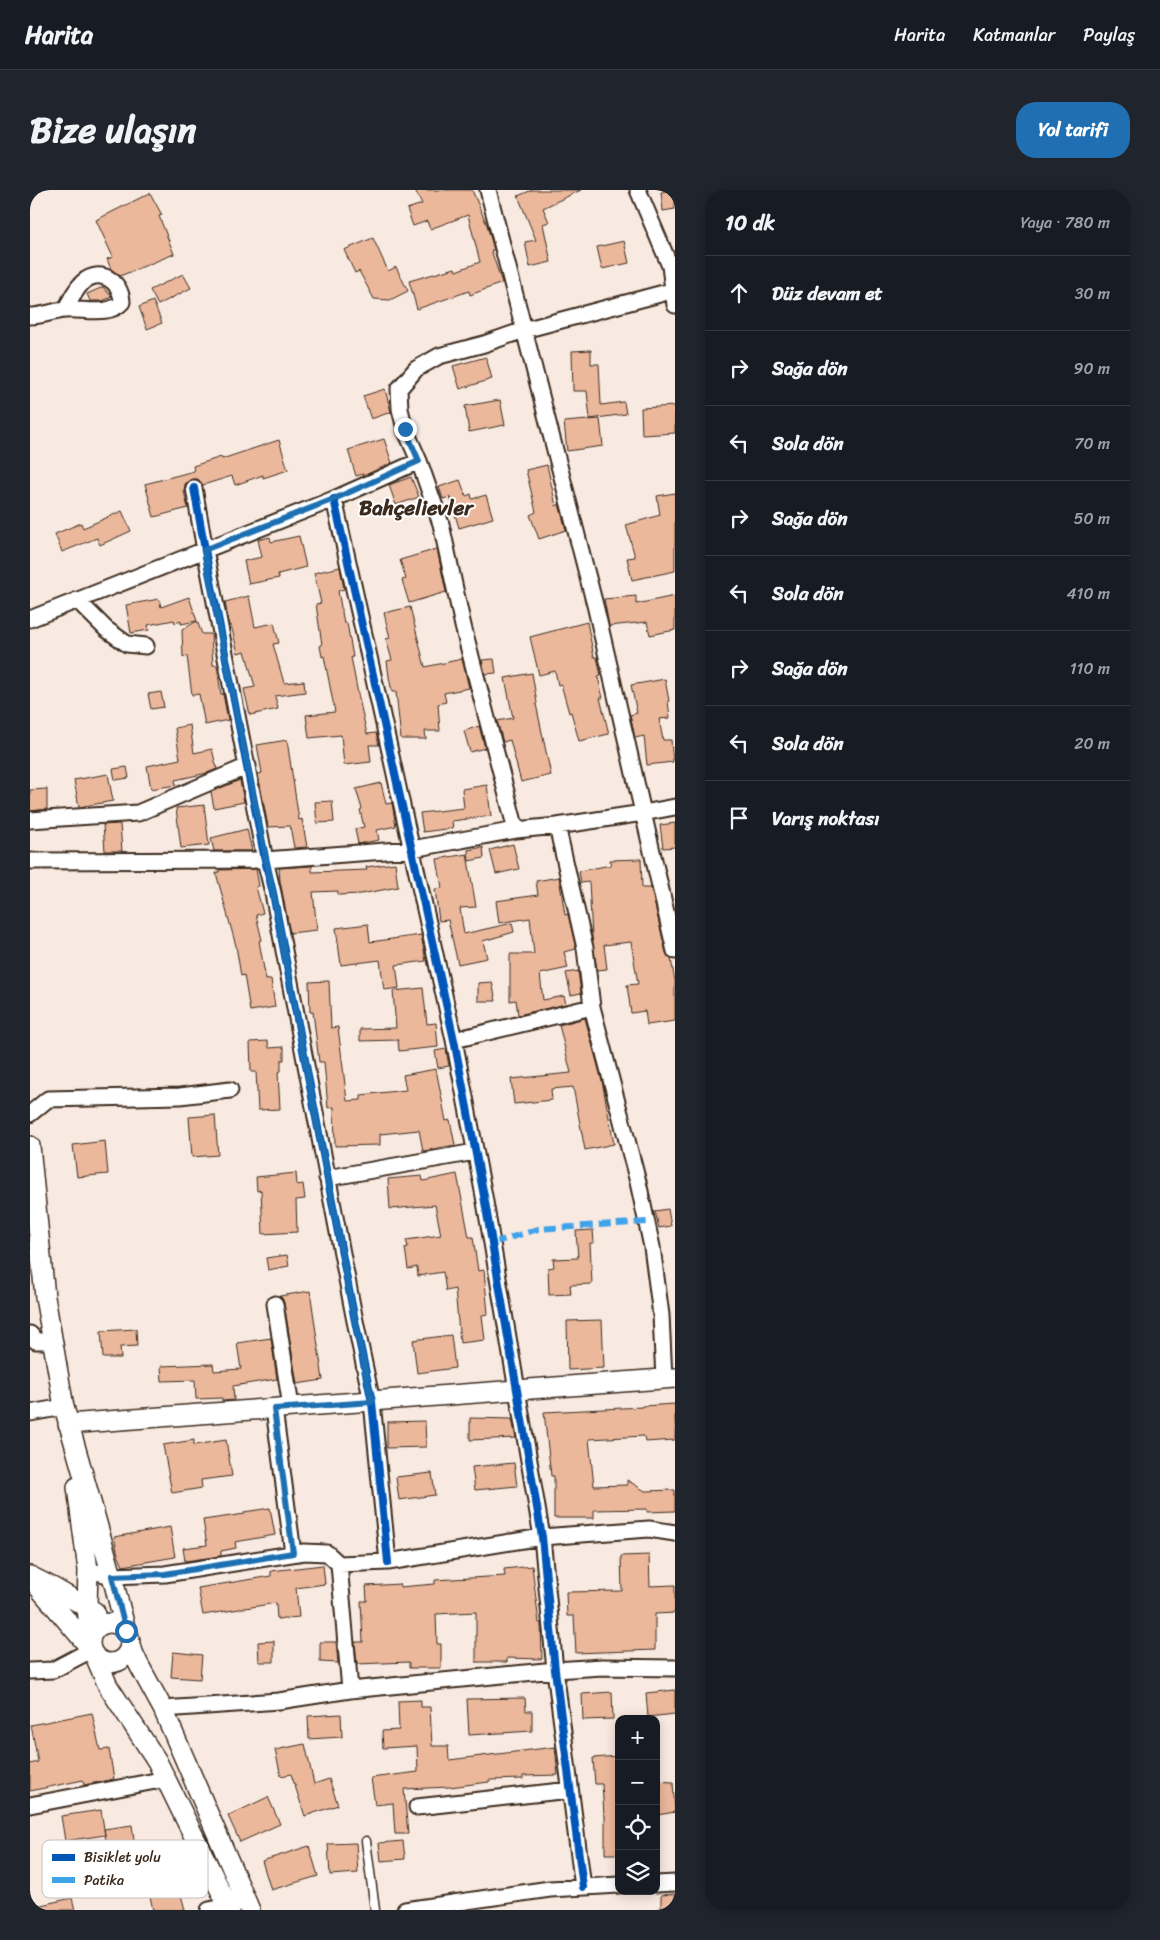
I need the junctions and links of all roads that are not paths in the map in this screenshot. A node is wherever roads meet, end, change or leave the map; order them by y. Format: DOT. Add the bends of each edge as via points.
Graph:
graph roads {
  1 [pos="488,190"];
  2 [pos="638,190"];
  3 [pos="674,295"];
  4 [pos="66,310"];
  5 [pos="30,316"];
  6 [pos="524,330"];
  7 [pos="419,461"];
  8 [pos="194,488"];
  9 [pos="334,499"];
  10 [pos="204,550"];
  11 [pos="77,600"];
  12 [pos="30,619"];
  13 [pos="146,646"];
  14 [pos="248,766"];
  15 [pos="675,807"];
  16 [pos="643,813"];
  17 [pos="30,820"];
  18 [pos="557,826"];
  19 [pos="516,830"];
  20 [pos="412,849"];
  21 [pos="265,860"];
  22 [pos="30,861"];
  23 [pos="675,951"];
  24 [pos="592,1007"];
  25 [pos="454,1040"];
  26 [pos="230,1090"];
  27 [pos="30,1114"];
  28 [pos="30,1146"];
  29 [pos="475,1152"];
  30 [pos="327,1178"];
  31 [pos="274,1304"];
  32 [pos="30,1334"];
  33 [pos="53,1341"];
  34 [pos="670,1378"];
  35 [pos="518,1390"];
  36 [pos="372,1402"];
  37 [pos="283,1408"];
  38 [pos="30,1414"];
  39 [pos="66,1416"];
  40 [pos="675,1532"];
  41 [pos="542,1537"];
  42 [pos="293,1553"];
  43 [pos="388,1562"];
  44 [pos="339,1564"];
  45 [pos="88,1570"];
  46 [pos="112,1576"];
  47 [pos="30,1577"];
  48 [pos="88,1606"];
  49 [pos="123,1633"];
  50 [pos="92,1649"];
  51 [pos="675,1668"];
  52 [pos="555,1670"];
  53 [pos="30,1671"];
  54 [pos="350,1690"];
  55 [pos="163,1709"];
  56 [pos="166,1779"];
  57 [pos="570,1790"];
  58 [pos="30,1805"];
  59 [pos="417,1807"];
  60 [pos="196,1840"];
  61 [pos="366,1841"];
  62 [pos="208,1865"];
  63 [pos="675,1883"];
  64 [pos="660,1884"];
  65 [pos="615,1885"];
  66 [pos="583,1887"];
  67 [pos="229,1908"];
  68 [pos="209,1910"];
  69 [pos="250,1910"];
  70 [pos="375,1910"];
  71 [pos="406,1910"];
  1 -- 6 [label="street"];
  2 -- 3 [label="street" via="670,266"];
  3 -- 6 [label="street"];
  4 -- 5 [label="street"];
  6 -- 7 [label="street" via="439,356 416,369 399,389 405,429"];
  6 -- 16 [label="street" via="596,609"];
  7 -- 9 [label="street"];
  7 -- 19 [label="street" via="441,524 463,626"];
  8 -- 10 [label="street"];
  9 -- 10 [label="street"];
  9 -- 20 [label="street"];
  10 -- 11 [label="street"];
  10 -- 14 [label="street"];
  11 -- 12 [label="street"];
  11 -- 13 [label="street" via="106,629 127,644"];
  14 -- 17 [label="street" via="138,813"];
  14 -- 21 [label="street"];
  15 -- 16 [label="street"];
  16 -- 18 [label="street"];
  16 -- 23 [label="street"];
  18 -- 19 [label="street"];
  18 -- 24 [label="street" via="585,948"];
  19 -- 20 [label="street"];
  20 -- 21 [label="street"];
  20 -- 25 [label="street"];
  21 -- 22 [label="street"];
  21 -- 30 [label="street"];
  24 -- 25 [label="street"];
  24 -- 34 [label="street" via="652,1247"];
  25 -- 29 [label="street"];
  26 -- 27 [label="street" via="180,1096 48,1099"];
  28 -- 33 [label="street" via="45,1297"];
  29 -- 30 [label="street"];
  29 -- 35 [label="street"];
  30 -- 36 [label="street"];
  31 -- 37 [label="street"];
  32 -- 33 [label="street" via="36,1341"];
  33 -- 39 [label="street"];
  34 -- 35 [label="street"];
  35 -- 36 [label="street"];
  35 -- 41 [label="street"];
  36 -- 37 [label="street"];
  36 -- 43 [label="street"];
  37 -- 39 [label="street"];
  37 -- 42 [label="street"];
  38 -- 39 [label="street"];
  39 -- 45 [label="street"];
  39 -- 46 [label="street"];
  40 -- 41 [label="street" via="649,1529"];
  41 -- 43 [label="street"];
  41 -- 52 [label="street"];
  42 -- 44 [label="street" via="327,1553"];
  42 -- 46 [label="street" via="165,1574"];
  43 -- 44 [label="street"];
  44 -- 54 [label="street"];
  45 -- 46 [label="street"];
  45 -- 48 [label="street"];
  46 -- 49 [label="street"];
  47 -- 48 [label="street"];
  47 -- 50 [label="street"];
  48 -- 49 [label="street"];
  48 -- 50 [label="street"];
  49 -- 50 [label="street" via="105,1624 93,1634"];
  49 -- 50 [label="street" via="128,1653 116,1663 100,1661"];
  49 -- 55 [label="street"];
  50 -- 53 [label="street" via="52,1670"];
  50 -- 56 [label="street" via="108,1686"];
  51 -- 52 [label="street"];
  52 -- 54 [label="street"];
  52 -- 57 [label="street"];
  54 -- 55 [label="street" via="279,1701"];
  55 -- 69 [label="street"];
  56 -- 58 [label="street"];
  56 -- 60 [label="street"];
  57 -- 59 [label="street"];
  57 -- 66 [label="street"];
  61 -- 70 [label="lane"];
  62 -- 67 [label="street"];
  63 -- 64 [label="street"];
  65 -- 66 [label="street"];
  66 -- 71 [label="street"];
  67 -- 68 [label="street"];
}
